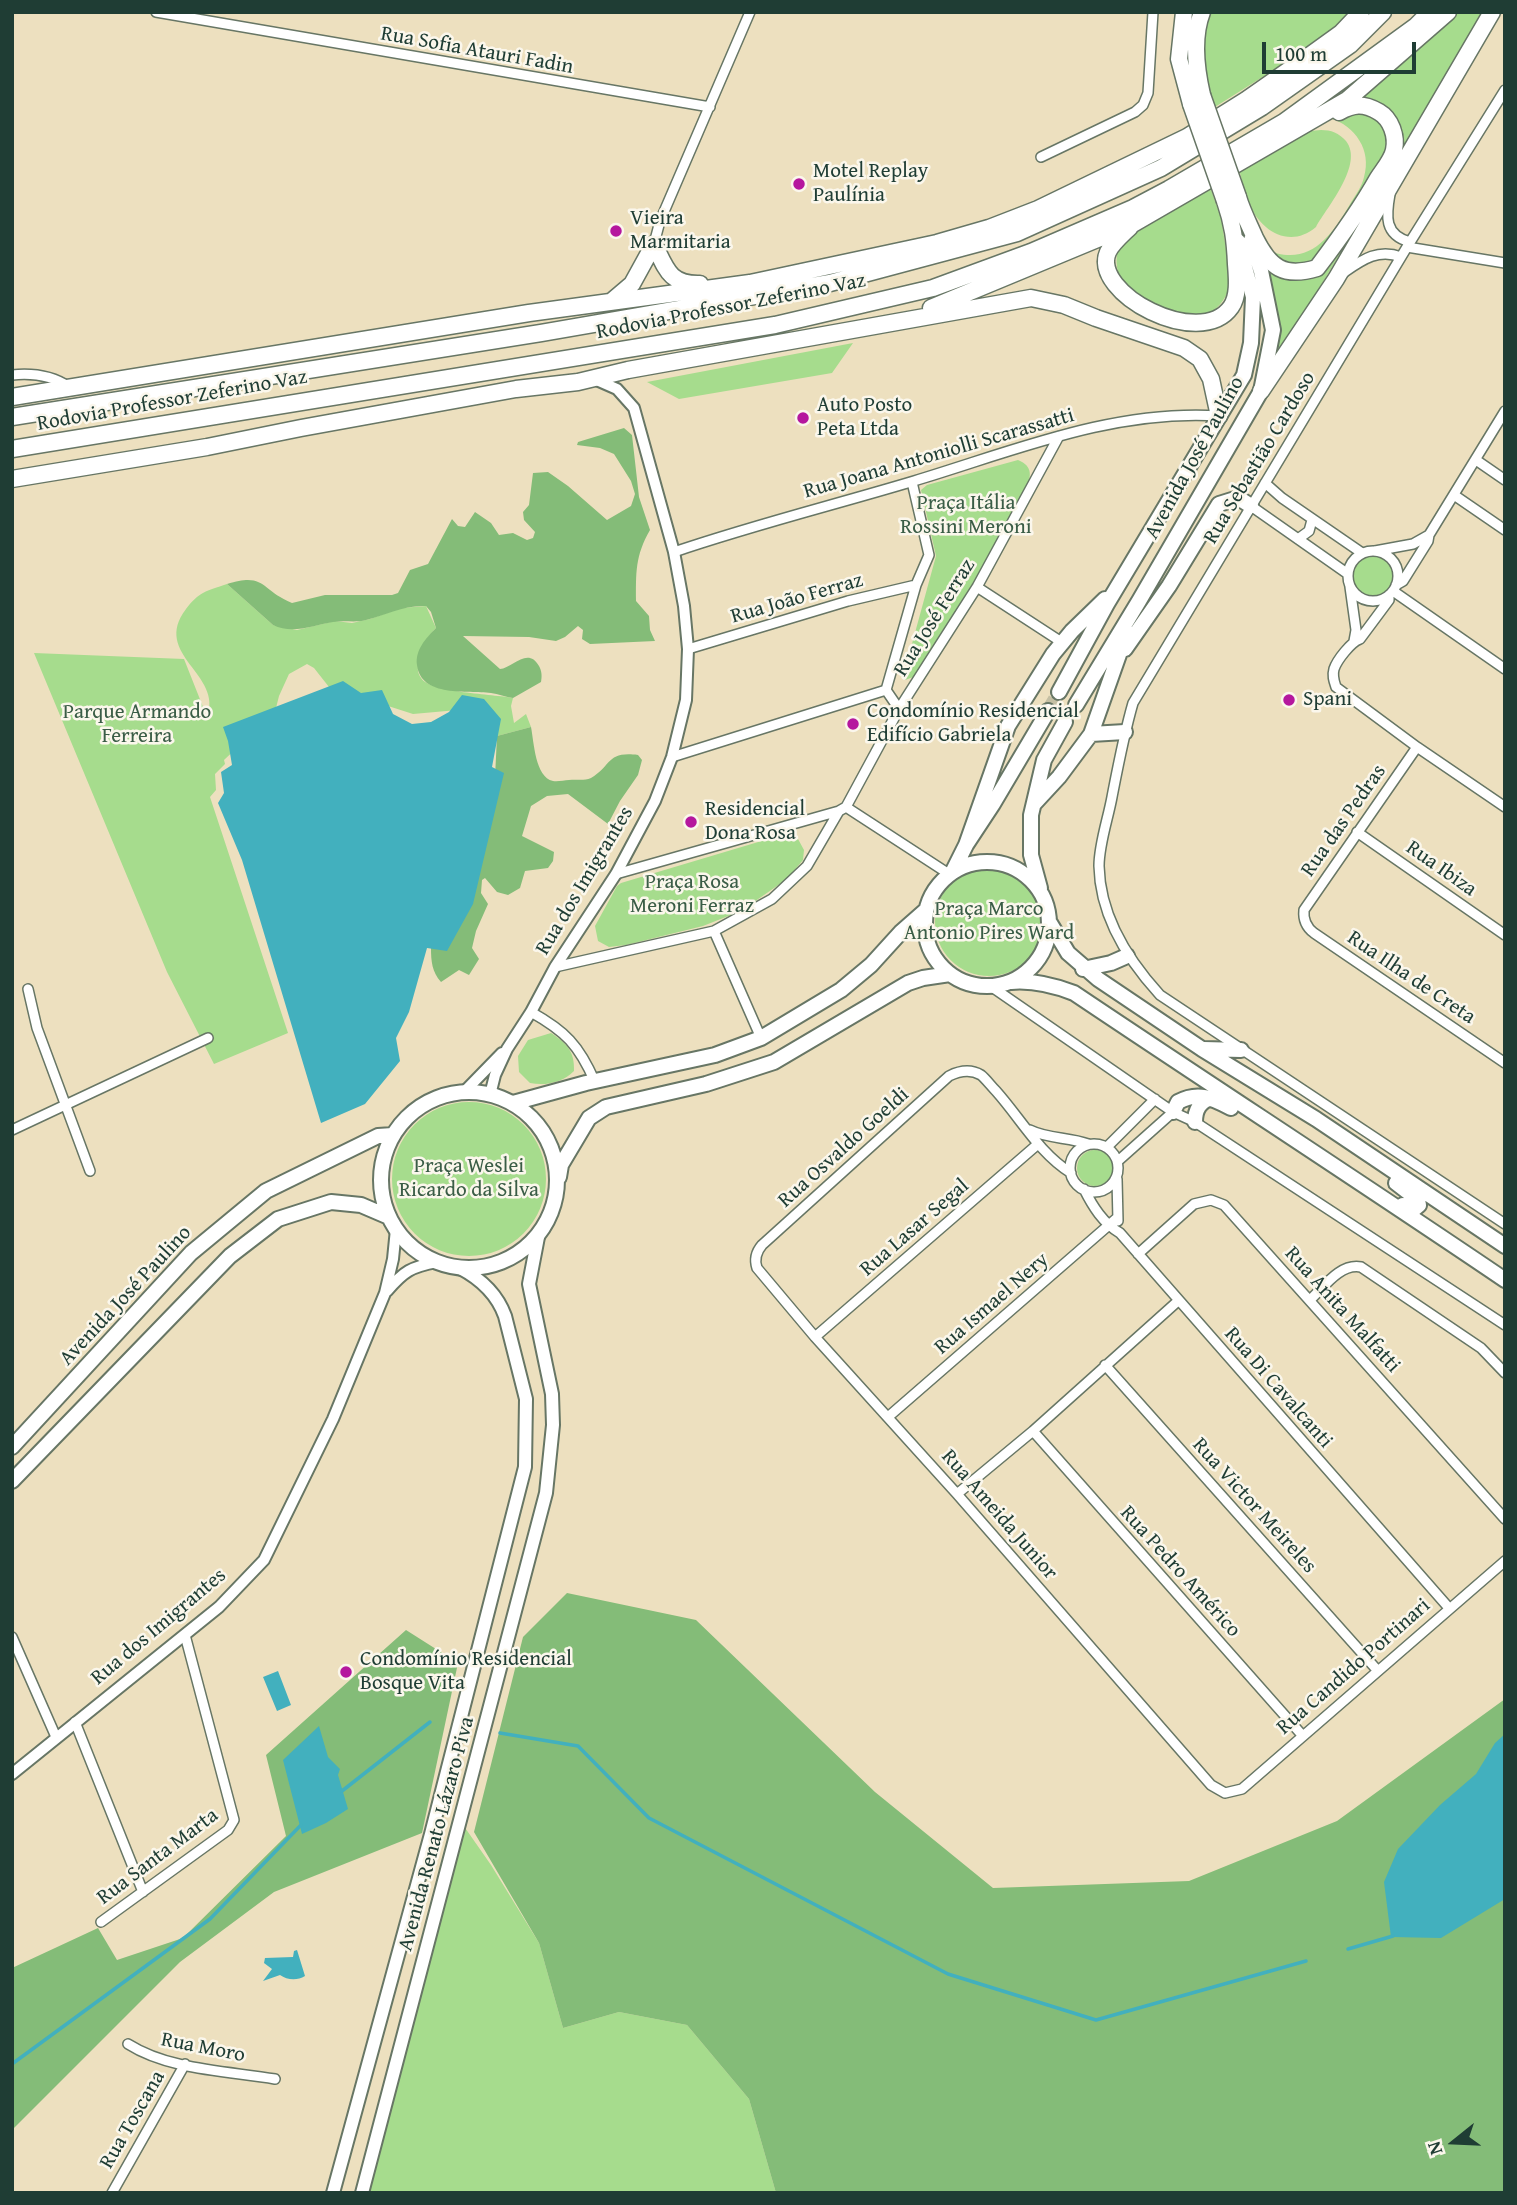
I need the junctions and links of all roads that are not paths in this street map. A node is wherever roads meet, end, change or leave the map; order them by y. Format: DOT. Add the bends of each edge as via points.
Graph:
graph roads {
  1 [pos="156,12"];
  2 [pos="750,12"];
  3 [pos="1153,12"];
  4 [pos="1184,12"];
  5 [pos="1202,12"];
  6 [pos="1361,12"];
  7 [pos="1383,12"];
  8 [pos="1430,12"];
  9 [pos="1448,12"];
  10 [pos="1492,12"];
  11 [pos="1505,90"];
  12 [pos="1196,99"];
  13 [pos="710,107"];
  14 [pos="1301,128"];
  15 [pos="1041,158"];
  16 [pos="1391,187"];
  17 [pos="1235,209"];
  18 [pos="1131,225"];
  19 [pos="654,244"];
  20 [pos="1409,245"];
  21 [pos="1401,257"];
  22 [pos="1505,263"];
  23 [pos="1336,279"];
  24 [pos="750,283"];
  25 [pos="612,301"];
  26 [pos="904,319"];
  27 [pos="12,375"];
  28 [pos="592,378"];
  29 [pos="71,388"];
  30 [pos="1261,391"];
  31 [pos="12,397"];
  32 [pos="1505,411"];
  33 [pos="1219,416"];
  34 [pos="12,417"];
  35 [pos="1059,436"];
  36 [pos="12,449"];
  37 [pos="1476,460"];
  38 [pos="12,479"];
  39 [pos="1505,480"];
  40 [pos="912,482"];
  41 [pos="1265,483"];
  42 [pos="1454,495"];
  43 [pos="1251,506"];
  44 [pos="1312,520"];
  45 [pos="1505,530"];
  46 [pos="1429,535"];
  47 [pos="1298,539"];
  48 [pos="1375,551"];
  49 [pos="674,552"];
  50 [pos="1363,553"];
  51 [pos="1348,573"];
  52 [pos="916,585"];
  53 [pos="1119,586"];
  54 [pos="1350,586"];
  55 [pos="977,587"];
  56 [pos="1393,590"];
  57 [pos="1139,601"];
  58 [pos="1354,641"];
  59 [pos="1063,643"];
  60 [pos="688,649"];
  61 [pos="1112,667"];
  62 [pos="1505,669"];
  63 [pos="886,690"];
  64 [pos="1059,692"];
  65 [pos="1076,705"];
  66 [pos="899,709"];
  67 [pos="1048,711"];
  68 [pos="1065,722"];
  69 [pos="1125,732"];
  70 [pos="1091,734"];
  71 [pos="1417,747"];
  72 [pos="673,757"];
  73 [pos="1034,804"];
  74 [pos="1505,807"];
  75 [pos="843,809"];
  76 [pos="1357,832"];
  77 [pos="966,845"];
  78 [pos="951,873"];
  79 [pos="616,874"];
  80 [pos="1041,892"];
  81 [pos="926,910"];
  82 [pos="1303,917"];
  83 [pos="1050,923"];
  84 [pos="714,931"];
  85 [pos="1505,935"];
  86 [pos="1127,956"];
  87 [pos="555,967"];
  88 [pos="1083,969"];
  89 [pos="950,974"];
  90 [pos="1010,982"];
  91 [pos="992,987"];
  92 [pos="27,989"];
  93 [pos="531,1012"];
  94 [pos="208,1038"];
  95 [pos="761,1038"];
  96 [pos="507,1049"];
  97 [pos="1202,1049"];
  98 [pos="1241,1050"];
  99 [pos="1505,1063"];
  100 [pos="595,1082"];
  101 [pos="465,1091"];
  102 [pos="490,1095"];
  103 [pos="1212,1098"];
  104 [pos="1155,1099"];
  105 [pos="513,1103"];
  106 [pos="66,1105"];
  107 [pos="1173,1112"];
  108 [pos="1261,1119"];
  109 [pos="1317,1119"];
  110 [pos="1195,1122"];
  111 [pos="1027,1129"];
  112 [pos="12,1130"];
  113 [pos="393,1135"];
  114 [pos="1038,1144"];
  115 [pos="1088,1144"];
  116 [pos="1107,1147"];
  117 [pos="1118,1161"];
  118 [pos="90,1171"];
  119 [pos="1071,1172"];
  120 [pos="1116,1177"];
  121 [pos="558,1183"];
  122 [pos="1365,1184"];
  123 [pos="1084,1189"];
  124 [pos="1117,1218"];
  125 [pos="393,1223"];
  126 [pos="1505,1224"];
  127 [pos="1109,1226"];
  128 [pos="1120,1233"];
  129 [pos="538,1237"];
  130 [pos="1505,1245"];
  131 [pos="1138,1254"];
  132 [pos="755,1255"];
  133 [pos="437,1262"];
  134 [pos="460,1268"];
  135 [pos="1505,1280"];
  136 [pos="385,1293"];
  137 [pos="1310,1300"];
  138 [pos="1178,1301"];
  139 [pos="142,1308"];
  140 [pos="129,1321"];
  141 [pos="1505,1325"];
  142 [pos="159,1328"];
  143 [pos="816,1337"];
  144 [pos="147,1339"];
  145 [pos="1105,1365"];
  146 [pos="1505,1373"];
  147 [pos="888,1417"];
  148 [pos="1033,1431"];
  149 [pos="12,1447"];
  150 [pos="12,1481"];
  151 [pos="957,1494"];
  152 [pos="1505,1519"];
  153 [pos="1505,1561"];
  154 [pos="1449,1608"];
  155 [pos="186,1635"];
  156 [pos="12,1637"];
  157 [pos="1378,1671"];
  158 [pos="75,1722"];
  159 [pos="1302,1735"];
  160 [pos="56,1737"];
  161 [pos="12,1774"];
  162 [pos="1225,1793"];
  163 [pos="143,1892"];
  164 [pos="101,1922"];
  165 [pos="128,2044"];
  166 [pos="185,2064"];
  167 [pos="275,2079"];
  168 [pos="112,2193"];
  169 [pos="333,2193"];
  170 [pos="362,2193"];
  1 -- 13 [label="street, Rua Sofia Atauri Fadin"];
  2 -- 13 [label="street"];
  3 -- 15 [label="street" via="1148,93 1143,105 1118,122"];
  4 -- 12 [label="highway" via="1179,59"];
  5 -- 12 [label="highway"];
  6 -- 24 [label="highway" via="1309,56 1187,137 1038,209 937,243"];
  7 -- 34 [label="highway, Rodovia Professor Zeferino Vaz" via="1350,45 1251,114 1161,168 1017,233 830,283"];
  8 -- 36 [label="highway, Rodovia Professor Zeferino Vaz" via="1284,122 1169,189 1031,251 933,288 775,325"];
  9 -- 14 [label="highway" via="1347,100"];
  10 -- 16 [label="highway"];
  11 -- 20 [label="street, Rua Sebastião Cardoso"];
  12 -- 17 [label="highway, bridge"];
  13 -- 19 [label="street" via="660,220"];
  14 -- 17 [label="highway" via="1354,104 1384,115 1395,139 1394,152 1359,211 1317,268 1297,273 1276,267"];
  14 -- 18 [label="highway"];
  16 -- 20 [label="street" via="1387,223 1391,232"];
  16 -- 23 [label="highway"];
  17 -- 18 [label="highway" via="1237,276 1231,306 1208,321 1192,324 1173,321 1123,295 1113,282 1108,252"];
  17 -- 30 [label="main road, Avenida José Paulino" via="1261,271 1273,330"];
  17 -- 33 [label="main road, Avenida José Paulino" via="1253,297 1251,343 1244,375"];
  18 -- 26 [label="highway"];
  19 -- 24 [label="highway" via="672,277 687,284"];
  19 -- 25 [label="highway" via="632,284"];
  20 -- 21 [label="street, Rua Sebastião Cardoso"];
  20 -- 22 [label="street"];
  21 -- 23 [label="street" via="1391,253 1367,257"];
  21 -- 41 [label="street, Rua Sebastião Cardoso"];
  23 -- 30 [label="highway"];
  24 -- 25 [label="highway"];
  25 -- 29 [label="highway"];
  26 -- 28 [label="highway"];
  26 -- 33 [label="highway" via="1031,298 1064,305 1184,348 1200,359 1211,379"];
  27 -- 29 [label="street" via="44,376"];
  28 -- 38 [label="highway"];
  28 -- 49 [label="street, Rua dos Imigrantes" via="617,389 634,408"];
  29 -- 31 [label="highway"];
  30 -- 57 [label="main road, Avenida José Paulino"];
  32 -- 37 [label="street"];
  33 -- 35 [label="street, Rua Joana Antoniolli Scarassatti" via="1125,420"];
  33 -- 53 [label="main road, Avenida José Paulino"];
  35 -- 40 [label="street, Rua Joana Antoniolli Scarassatti"];
  35 -- 55 [label="street, Rua José Ferraz"];
  37 -- 39 [label="street"];
  37 -- 42 [label="street"];
  40 -- 49 [label="street, Rua Joana Antoniolli Scarassatti"];
  40 -- 52 [label="street" via="929,555"];
  41 -- 43 [label="street, Rua Sebastião Cardoso"];
  41 -- 44 [label="street"];
  42 -- 45 [label="street"];
  42 -- 46 [label="street"];
  43 -- 47 [label="street"];
  43 -- 61 [label="main road" via="1234,499 1219,504"];
  43 -- 69 [label="street, Rua Sebastião Cardoso" via="1133,703"];
  44 -- 47 [label="street" via="1309,531"];
  44 -- 50 [label="street"];
  46 -- 48 [label="street" via="1413,544"];
  46 -- 56 [label="street"];
  47 -- 51 [label="street"];
  48 -- 50 [label="street"];
  48 -- 56 [label="street" via="1396,566"];
  49 -- 60 [label="street, Rua dos Imigrantes"];
  50 -- 51 [label="street" via="1352,561"];
  51 -- 54 [label="street"];
  52 -- 60 [label="street, Rua João Ferraz"];
  52 -- 63 [label="street"];
  53 -- 59 [label="main road"];
  53 -- 64 [label="main road, Avenida José Paulino"];
  54 -- 56 [label="street" via="1364,600 1377,601"];
  54 -- 58 [label="street"];
  55 -- 59 [label="street"];
  55 -- 66 [label="street, Rua José Ferraz"];
  56 -- 58 [label="street" via="1360,639"];
  56 -- 62 [label="street"];
  57 -- 61 [label="main road"];
  57 -- 65 [label="main road, Avenida José Paulino"];
  58 -- 71 [label="street" via="1334,668 1339,691"];
  59 -- 77 [label="main road" via="1008,726"];
  60 -- 72 [label="street, Rua dos Imigrantes" via="686,700"];
  61 -- 70 [label="main road"];
  63 -- 66 [label="street"];
  63 -- 72 [label="street"];
  66 -- 75 [label="street, Rua José Ferraz"];
  67 -- 77 [label="main road"];
  68 -- 73 [label="main road" via="1044,760"];
  69 -- 70 [label="main road"];
  69 -- 86 [label="street, Rua Sebastião Cardoso" via="1099,866 1109,915"];
  70 -- 73 [label="main road"];
  71 -- 74 [label="street"];
  71 -- 76 [label="street, Rua das Pedras"];
  72 -- 79 [label="street, Rua dos Imigrantes"];
  73 -- 80 [label="main road" via="1031,855"];
  75 -- 78 [label="street"];
  75 -- 79 [label="street"];
  75 -- 84 [label="street, Rua José Ferraz" via="791,884"];
  76 -- 82 [label="street, Rua das Pedras"];
  76 -- 85 [label="street, Rua Ibiza"];
  77 -- 78 [label="main road"];
  78 -- 80 [label="main road" via="976,862 1001,863 1024,873"];
  78 -- 81 [label="main road" via="935,890"];
  79 -- 87 [label="street, Rua dos Imigrantes"];
  80 -- 83 [label="main road"];
  81 -- 89 [label="main road" via="926,934 934,957"];
  81 -- 95 [label="main road" via="841,990"];
  82 -- 99 [label="street, Rua Ilha de Creta" via="1314,933"];
  83 -- 88 [label="main road" via="1062,946"];
  83 -- 90 [label="main road" via="1040,959"];
  84 -- 87 [label="street, Rua José Ferraz"];
  84 -- 95 [label="street"];
  86 -- 88 [label="main road"];
  86 -- 98 [label="street" via="1160,995"];
  87 -- 93 [label="street, Rua dos Imigrantes"];
  88 -- 97 [label="main road"];
  89 -- 91 [label="main road" via="970,984"];
  89 -- 121 [label="main road" via="908,983 774,1062 706,1084 606,1107 589,1118 561,1165"];
  90 -- 91 [label="main road"];
  90 -- 108 [label="main road" via="1028,981 1074,993"];
  91 -- 104 [label="street"];
  92 -- 106 [label="street"];
  93 -- 96 [label="street, Rua dos Imigrantes"];
  93 -- 100 [label="street" via="571,1039"];
  94 -- 106 [label="street"];
  95 -- 100 [label="main road" via="715,1055"];
  96 -- 101 [label="street, Rua dos Imigrantes"];
  96 -- 102 [label="street, Rua dos Imigrantes"];
  97 -- 98 [label="main road"];
  97 -- 109 [label="main road"];
  98 -- 126 [label="street"];
  100 -- 105 [label="main road"];
  101 -- 102 [label="main road"];
  101 -- 113 [label="main road" via="429,1101 412,1112"];
  102 -- 105 [label="main road"];
  103 -- 107 [label="main road" via="1186,1097"];
  103 -- 108 [label="main road"];
  103 -- 110 [label="main road" via="1198,1106"];
  104 -- 107 [label="street"];
  104 -- 116 [label="street"];
  105 -- 121 [label="main road" via="543,1132 553,1151"];
  106 -- 112 [label="street"];
  106 -- 118 [label="street"];
  107 -- 110 [label="street"];
  107 -- 117 [label="street"];
  108 -- 122 [label="main road"];
  109 -- 122 [label="main road" via="1332,1137 1398,1184 1419,1205 1411,1210"];
  109 -- 130 [label="main road"];
  110 -- 141 [label="street"];
  111 -- 114 [label="street"];
  111 -- 115 [label="street"];
  111 -- 132 [label="street, Rua Osvaldo Goeldi" via="982,1076 972,1072 949,1076"];
  113 -- 125 [label="main road" via="381,1178"];
  113 -- 139 [label="main road, Avenida José Paulino" via="378,1136 266,1191 191,1253"];
  114 -- 119 [label="street"];
  114 -- 143 [label="street, Rua Lasar Segal"];
  115 -- 116 [label="street"];
  115 -- 119 [label="street" via="1072,1158"];
  116 -- 117 [label="street"];
  117 -- 120 [label="street"];
  119 -- 123 [label="street"];
  120 -- 123 [label="street" via="1103,1190"];
  120 -- 124 [label="street"];
  121 -- 129 [label="main road" via="552,1212"];
  122 -- 135 [label="main road"];
  123 -- 127 [label="street, Rua Di Cavalcanti"];
  124 -- 127 [label="street, Rua Ismael Nery"];
  124 -- 128 [label="street"];
  125 -- 133 [label="main road" via="414,1249"];
  125 -- 136 [label="street, Rua dos Imigrantes" via="393,1259"];
  125 -- 142 [label="main road" via="361,1205 331,1202 278,1219 230,1256"];
  127 -- 128 [label="street, Rua Di Cavalcanti"];
  127 -- 147 [label="street, Rua Ismael Nery"];
  128 -- 131 [label="street, Rua Di Cavalcanti"];
  129 -- 134 [label="main road" via="503,1262"];
  129 -- 170 [label="main road, Avenida Renato Lázaro Piva" via="529,1284 552,1394 546,1493"];
  131 -- 137 [label="street, Rua Anita Malfatti" via="1194,1204 1214,1201 1227,1207"];
  131 -- 138 [label="street, Rua Di Cavalcanti"];
  132 -- 143 [label="street, Rua Ameida Junior" via="757,1268"];
  133 -- 134 [label="main road"];
  133 -- 136 [label="street, Rua dos Imigrantes" via="402,1273"];
  134 -- 169 [label="main road, Avenida Renato Lázaro Piva" via="486,1286 505,1316 526,1399 526,1467"];
  136 -- 155 [label="street, Rua dos Imigrantes" via="333,1419 264,1560"];
  137 -- 146 [label="street" via="1341,1270 1361,1267 1481,1348"];
  137 -- 152 [label="street, Rua Anita Malfatti"];
  138 -- 145 [label="street"];
  138 -- 154 [label="street, Rua Di Cavalcanti"];
  139 -- 140 [label="main road, Avenida José Paulino"];
  139 -- 142 [label="main road"];
  140 -- 144 [label="main road"];
  140 -- 149 [label="main road, Avenida José Paulino"];
  142 -- 144 [label="main road"];
  143 -- 147 [label="street, Rua Ameida Junior"];
  144 -- 150 [label="main road"];
  145 -- 148 [label="street"];
  145 -- 157 [label="street, Rua Victor Meireles"];
  147 -- 151 [label="street, Rua Ameida Junior"];
  148 -- 151 [label="street"];
  148 -- 159 [label="street, Rua Pedro Américo"];
  151 -- 162 [label="street, Rua Ameida Junior" via="1211,1785"];
  153 -- 154 [label="street, Rua Candido Portinari"];
  154 -- 157 [label="street, Rua Candido Portinari"];
  155 -- 158 [label="street, Rua dos Imigrantes"];
  155 -- 163 [label="street, Rua Santa Marta" via="234,1820 228,1830"];
  156 -- 160 [label="street"];
  157 -- 159 [label="street, Rua Candido Portinari"];
  158 -- 160 [label="street, Rua dos Imigrantes"];
  158 -- 163 [label="street"];
  159 -- 162 [label="street, Rua Candido Portinari" via="1242,1789"];
  160 -- 161 [label="street, Rua dos Imigrantes"];
  163 -- 164 [label="street, Rua Santa Marta"];
  165 -- 166 [label="street, Rua Moro" via="145,2054"];
  166 -- 167 [label="street, Rua Moro"];
  166 -- 168 [label="street, Rua Toscana"];
}
